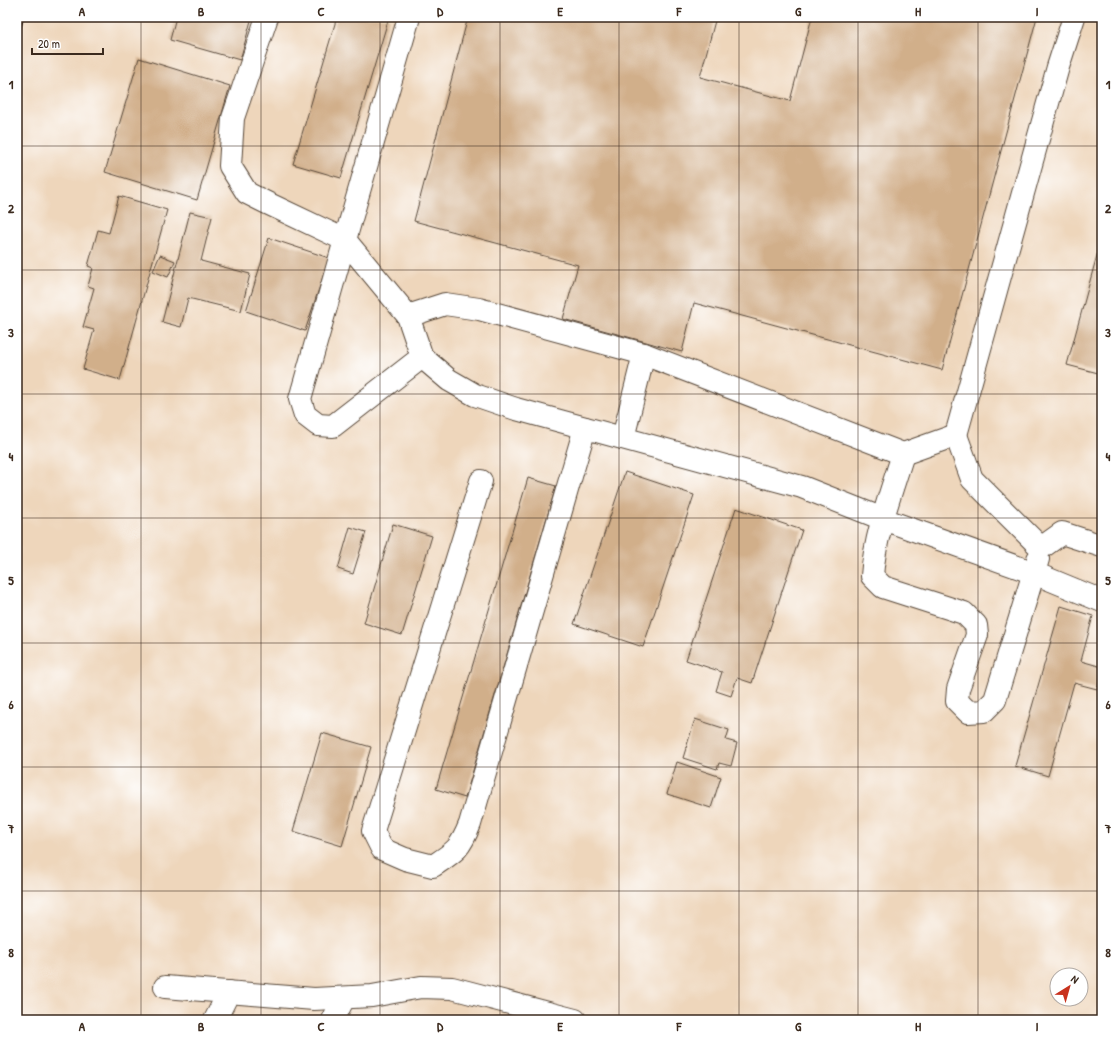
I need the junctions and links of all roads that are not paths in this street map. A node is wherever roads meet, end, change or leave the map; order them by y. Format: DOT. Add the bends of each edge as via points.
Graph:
graph roads {
  1 [pos="267,17"];
  2 [pos="410,17"];
  3 [pos="1074,17"];
  4 [pos="345,240"];
  5 [pos="408,316"];
  6 [pos="644,354"];
  7 [pos="422,357"];
  8 [pos="585,428"];
  9 [pos="956,435"];
  10 [pos="623,438"];
  11 [pos="903,454"];
  12 [pos="482,481"];
  13 [pos="883,519"];
  14 [pos="1102,546"];
  15 [pos="1041,548"];
  16 [pos="1034,573"];
  17 [pos="1102,601"];
  18 [pos="165,987"];
  19 [pos="229,992"];
  20 [pos="344,998"];
  21 [pos="570,1019"];
  22 [pos="215,1020"];
  23 [pos="333,1020"];
  1 -- 4 [label="lane" via="233,118 230,166 247,192"];
  2 -- 4 [label="lane"];
  3 -- 9 [label="lane"];
  4 -- 5 [label="lane"];
  4 -- 7 [label="lane" via="300,400 305,415 318,425 333,426"];
  5 -- 6 [label="lane" via="445,304 479,309"];
  5 -- 7 [label="lane"];
  6 -- 10 [label="lane"];
  6 -- 11 [label="lane"];
  7 -- 8 [label="lane" via="449,380 475,395 516,410"];
  8 -- 10 [label="lane"];
  8 -- 12 [label="lane" via="470,824 462,843 452,854 433,866 405,859 382,849 373,831"];
  9 -- 11 [label="lane"];
  9 -- 15 [label="lane" via="972,479"];
  10 -- 13 [label="lane" via="802,487"];
  11 -- 13 [label="lane"];
  13 -- 16 [label="lane"];
  13 -- 16 [label="lane" via="872,576 883,587 964,613 976,625 977,635 958,689 957,701 968,712 984,711 996,700"];
  14 -- 15 [label="lane" via="1062,533"];
  15 -- 16 [label="lane"];
  16 -- 17 [label="lane"];
  18 -- 19 [label="lane"];
  19 -- 20 [label="lane" via="314,999"];
  19 -- 22 [label="lane"];
  20 -- 21 [label="lane" via="421,987 452,988"];
  20 -- 23 [label="lane"];
}
